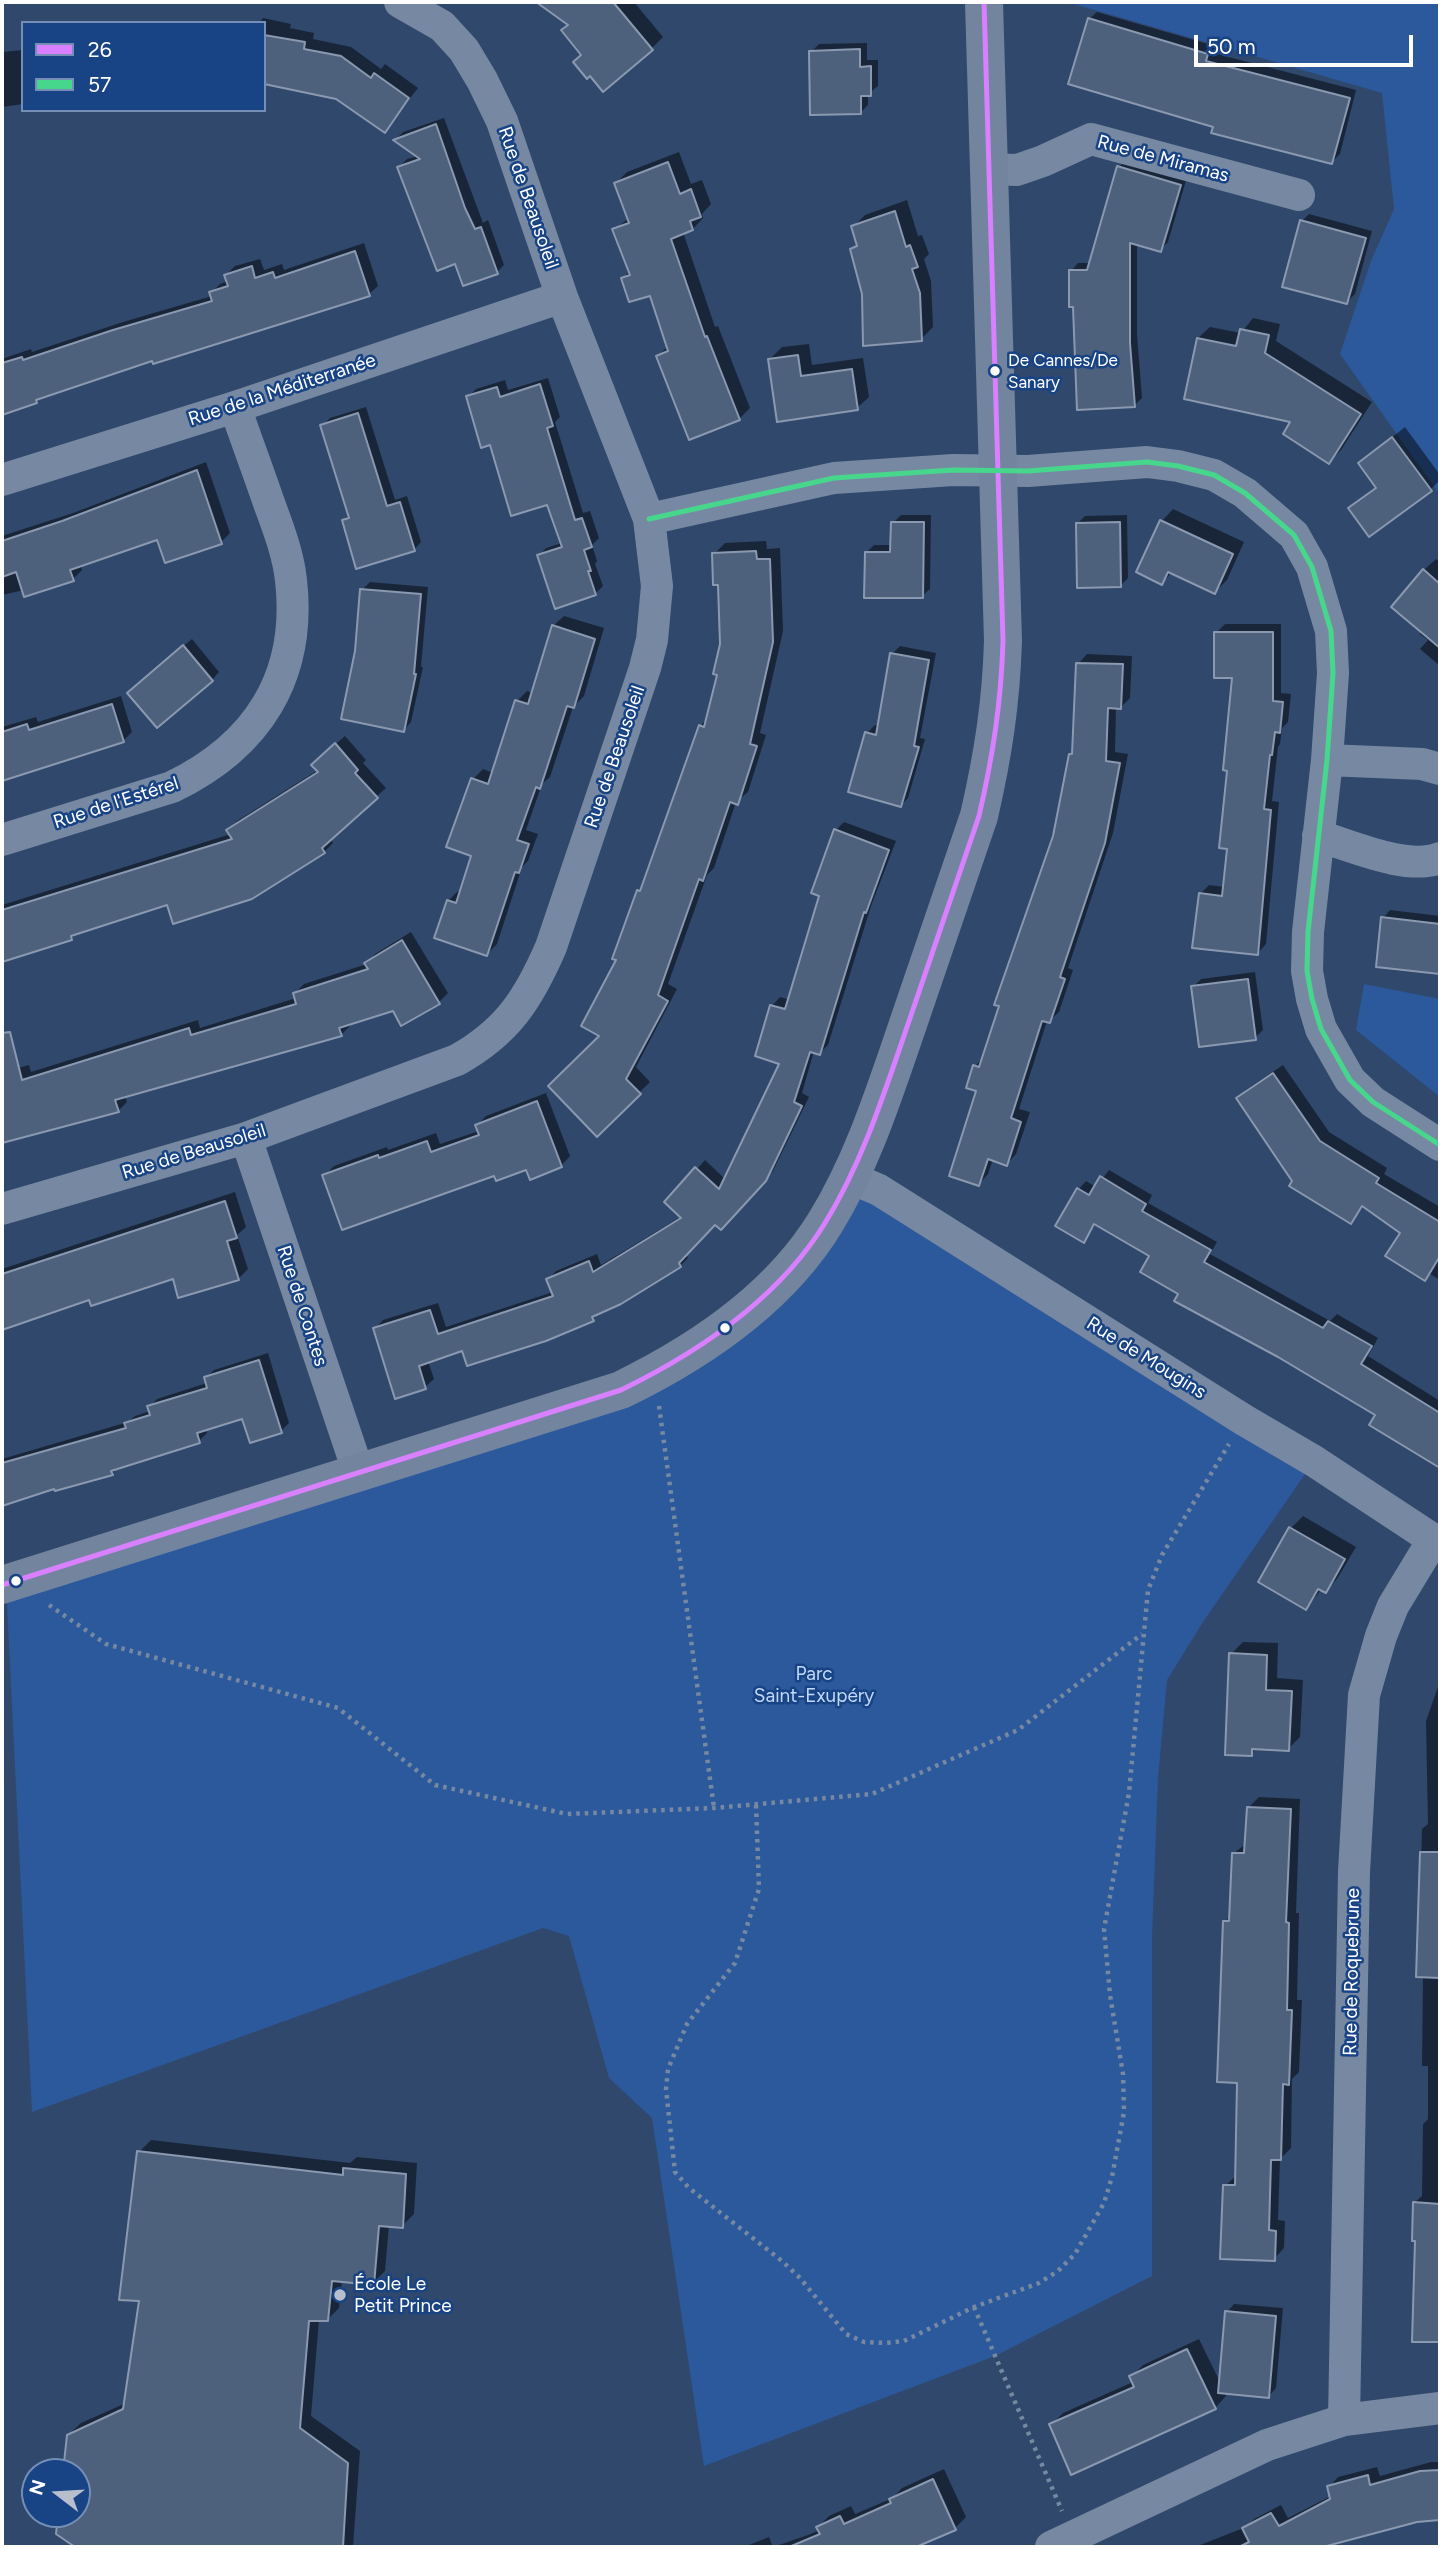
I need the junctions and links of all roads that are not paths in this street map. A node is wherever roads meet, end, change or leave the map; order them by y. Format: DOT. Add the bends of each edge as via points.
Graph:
graph roads {
  1 [pos="400,2"];
  2 [pos="984,2"];
  3 [pos="989,169"];
  4 [pos="1299,195"];
  5 [pos="562,298"];
  6 [pos="235,407"];
  7 [pos="996,470"];
  8 [pos="2,480"];
  9 [pos="649,519"];
  10 [pos="1327,760"];
  11 [pos="1440,769"];
  12 [pos="1318,836"];
  13 [pos="2,840"];
  14 [pos="1440,858"];
  15 [pos="246,1138"];
  16 [pos="1440,1145"];
  17 [pos="849,1177"];
  18 [pos="2,1209"];
  19 [pos="359,1474"];
  20 [pos="1437,1542"];
  21 [pos="16,1581"];
  22 [pos="1440,2408"];
  23 [pos="1345,2420"];
  24 [pos="1062,2542"];
  1 -- 5 [label="street, Rue de Beausoleil" via="442,26 482,80 502,121"];
  2 -- 3 [label="street"];
  3 -- 4 [label="street, Rue de Miramas" via="1017,170 1091,139"];
  3 -- 7 [label="street"];
  5 -- 6 [label="street, Rue de la Méditerranée"];
  5 -- 9 [label="street, Rue de Beausoleil"];
  6 -- 8 [label="street, Rue de la Méditerranée"];
  6 -- 13 [label="street, Rue de l'Estérel" via="285,546 292,580 288,652 266,709 222,758 172,787"];
  7 -- 9 [label="street" via="834,478"];
  7 -- 10 [label="street" via="1147,462 1178,466 1214,475 1271,513 1294,535 1312,567 1331,631"];
  7 -- 17 [label="street" via="1003,641 991,765 979,816 876,1117"];
  9 -- 15 [label="street, Rue de Beausoleil" via="657,586 645,668 551,947 521,1006 481,1046 457,1060"];
  10 -- 11 [label="street" via="1422,764"];
  10 -- 12 [label="street"];
  12 -- 14 [label="street" via="1408,862 1429,863"];
  12 -- 16 [label="street" via="1307,971 1321,1029 1350,1080 1373,1102"];
  15 -- 18 [label="street, Rue de Beausoleil"];
  15 -- 19 [label="street, Rue de Contes"];
  17 -- 19 [label="street" via="824,1224 800,1256 751,1306 688,1355 621,1390"];
  17 -- 20 [label="street, Rue de Mougins" via="878,1189"];
  19 -- 21 [label="street"];
  20 -- 23 [label="street, Rue de Roquebrune" via="1393,1606 1364,1695 1354,1872"];
  22 -- 23 [label="street"];
  23 -- 24 [label="street" via="1267,2445"];
}
